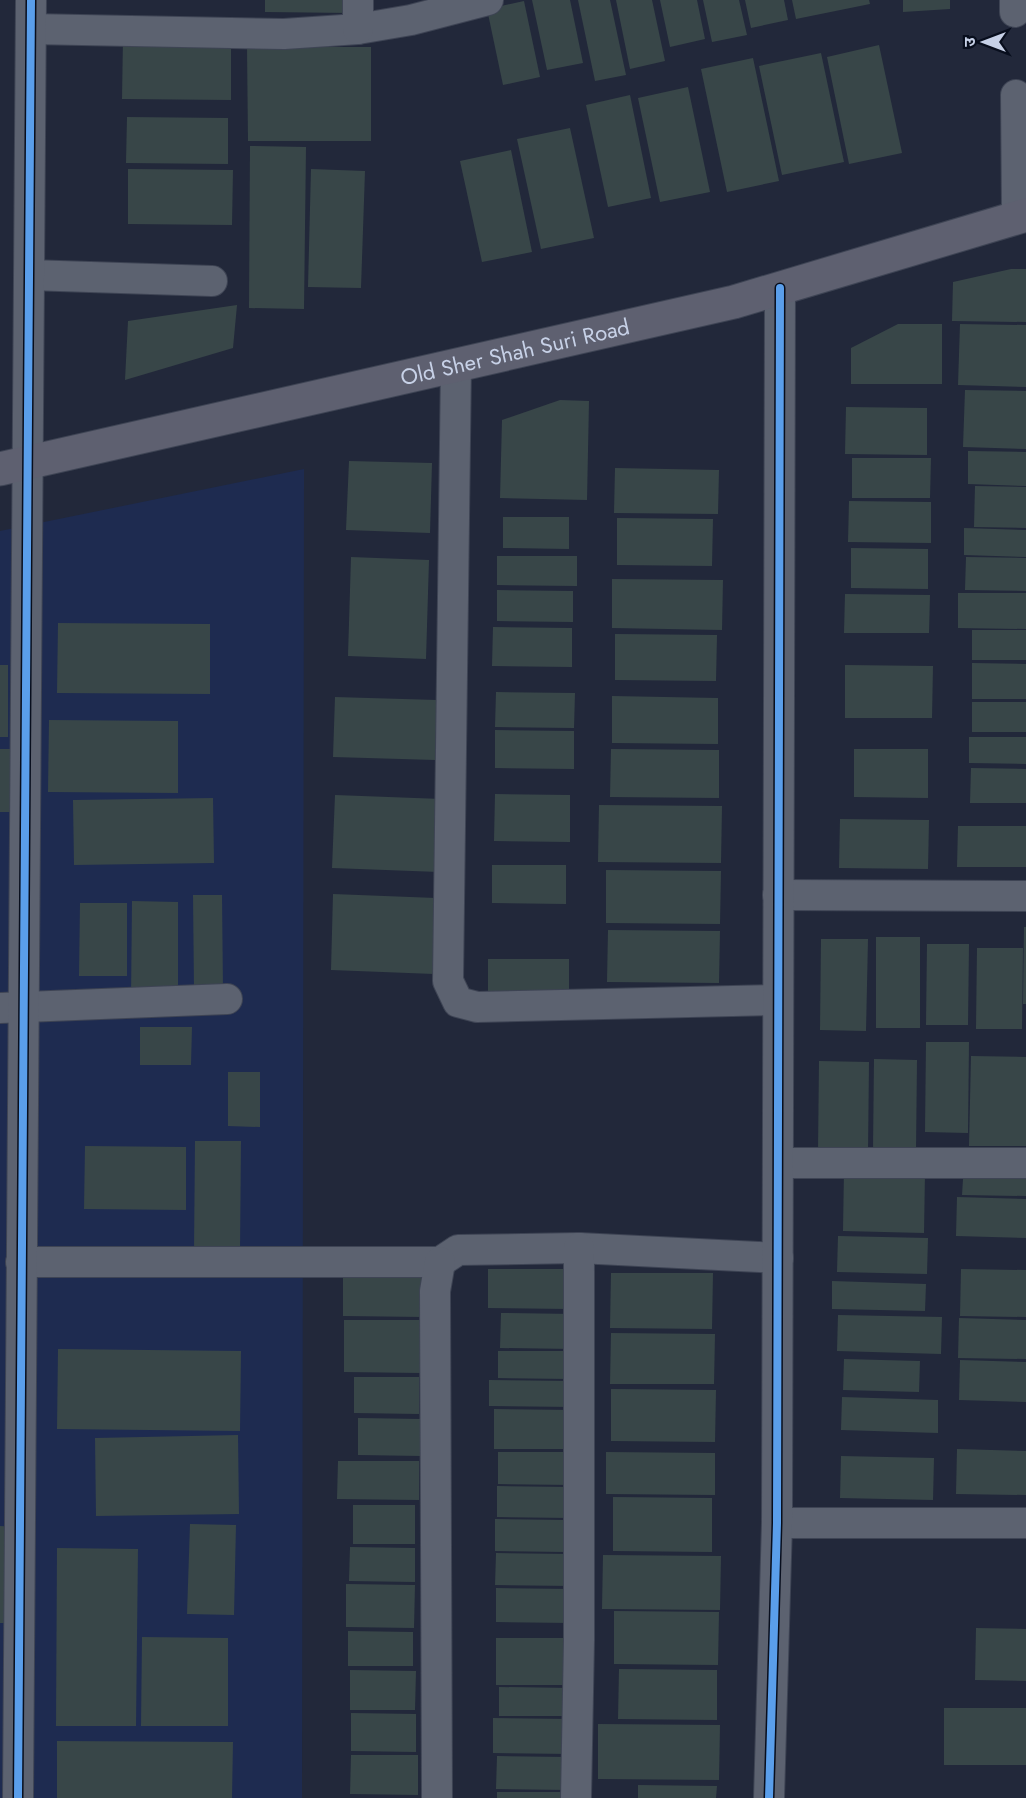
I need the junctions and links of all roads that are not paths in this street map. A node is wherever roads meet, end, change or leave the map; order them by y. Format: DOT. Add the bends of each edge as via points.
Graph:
graph roads {
  1 [pos="488,0"];
  2 [pos="31,14"];
  3 [pos="358,14"];
  4 [pos="1016,95"];
  5 [pos="1022,216"];
  6 [pos="29,275"];
  7 [pos="212,281"];
  8 [pos="780,288"];
  9 [pos="456,365"];
  10 [pos="13,466"];
  11 [pos="778,895"];
  12 [pos="1026,896"];
  13 [pos="227,999"];
  14 [pos="778,1000"];
  15 [pos="11,1008"];
  16 [pos="778,1163"];
  17 [pos="1026,1163"];
  18 [pos="579,1248"];
  19 [pos="778,1258"];
  20 [pos="21,1262"];
  21 [pos="440,1262"];
  22 [pos="777,1523"];
  23 [pos="1026,1523"];
  24 [pos="18,1798"];
  25 [pos="437,1798"];
  26 [pos="576,1798"];
  27 [pos="769,1798"];
  1 -- 3 [label="street" via="411,20"];
  2 -- 3 [label="street" via="284,34"];
  2 -- 6 [label="street"];
  4 -- 5 [label="street"];
  5 -- 8 [label="street, Old Sher Shah Suri Road"];
  6 -- 7 [label="street"];
  6 -- 10 [label="street"];
  8 -- 9 [label="street, Old Sher Shah Suri Road"];
  8 -- 11 [label="street"];
  9 -- 10 [label="street, Old Sher Shah Suri Road"];
  9 -- 14 [label="street" via="448,981 458,1002 477,1007"];
  10 -- 15 [label="street"];
  11 -- 12 [label="street"];
  11 -- 14 [label="street"];
  13 -- 15 [label="street"];
  14 -- 16 [label="street"];
  15 -- 20 [label="street"];
  16 -- 17 [label="street"];
  16 -- 19 [label="street"];
  18 -- 19 [label="street"];
  18 -- 21 [label="street" via="458,1250"];
  18 -- 26 [label="street"];
  19 -- 22 [label="street"];
  20 -- 21 [label="street"];
  20 -- 24 [label="street"];
  21 -- 25 [label="street" via="435,1291"];
  22 -- 23 [label="street"];
  22 -- 27 [label="street"];
}
